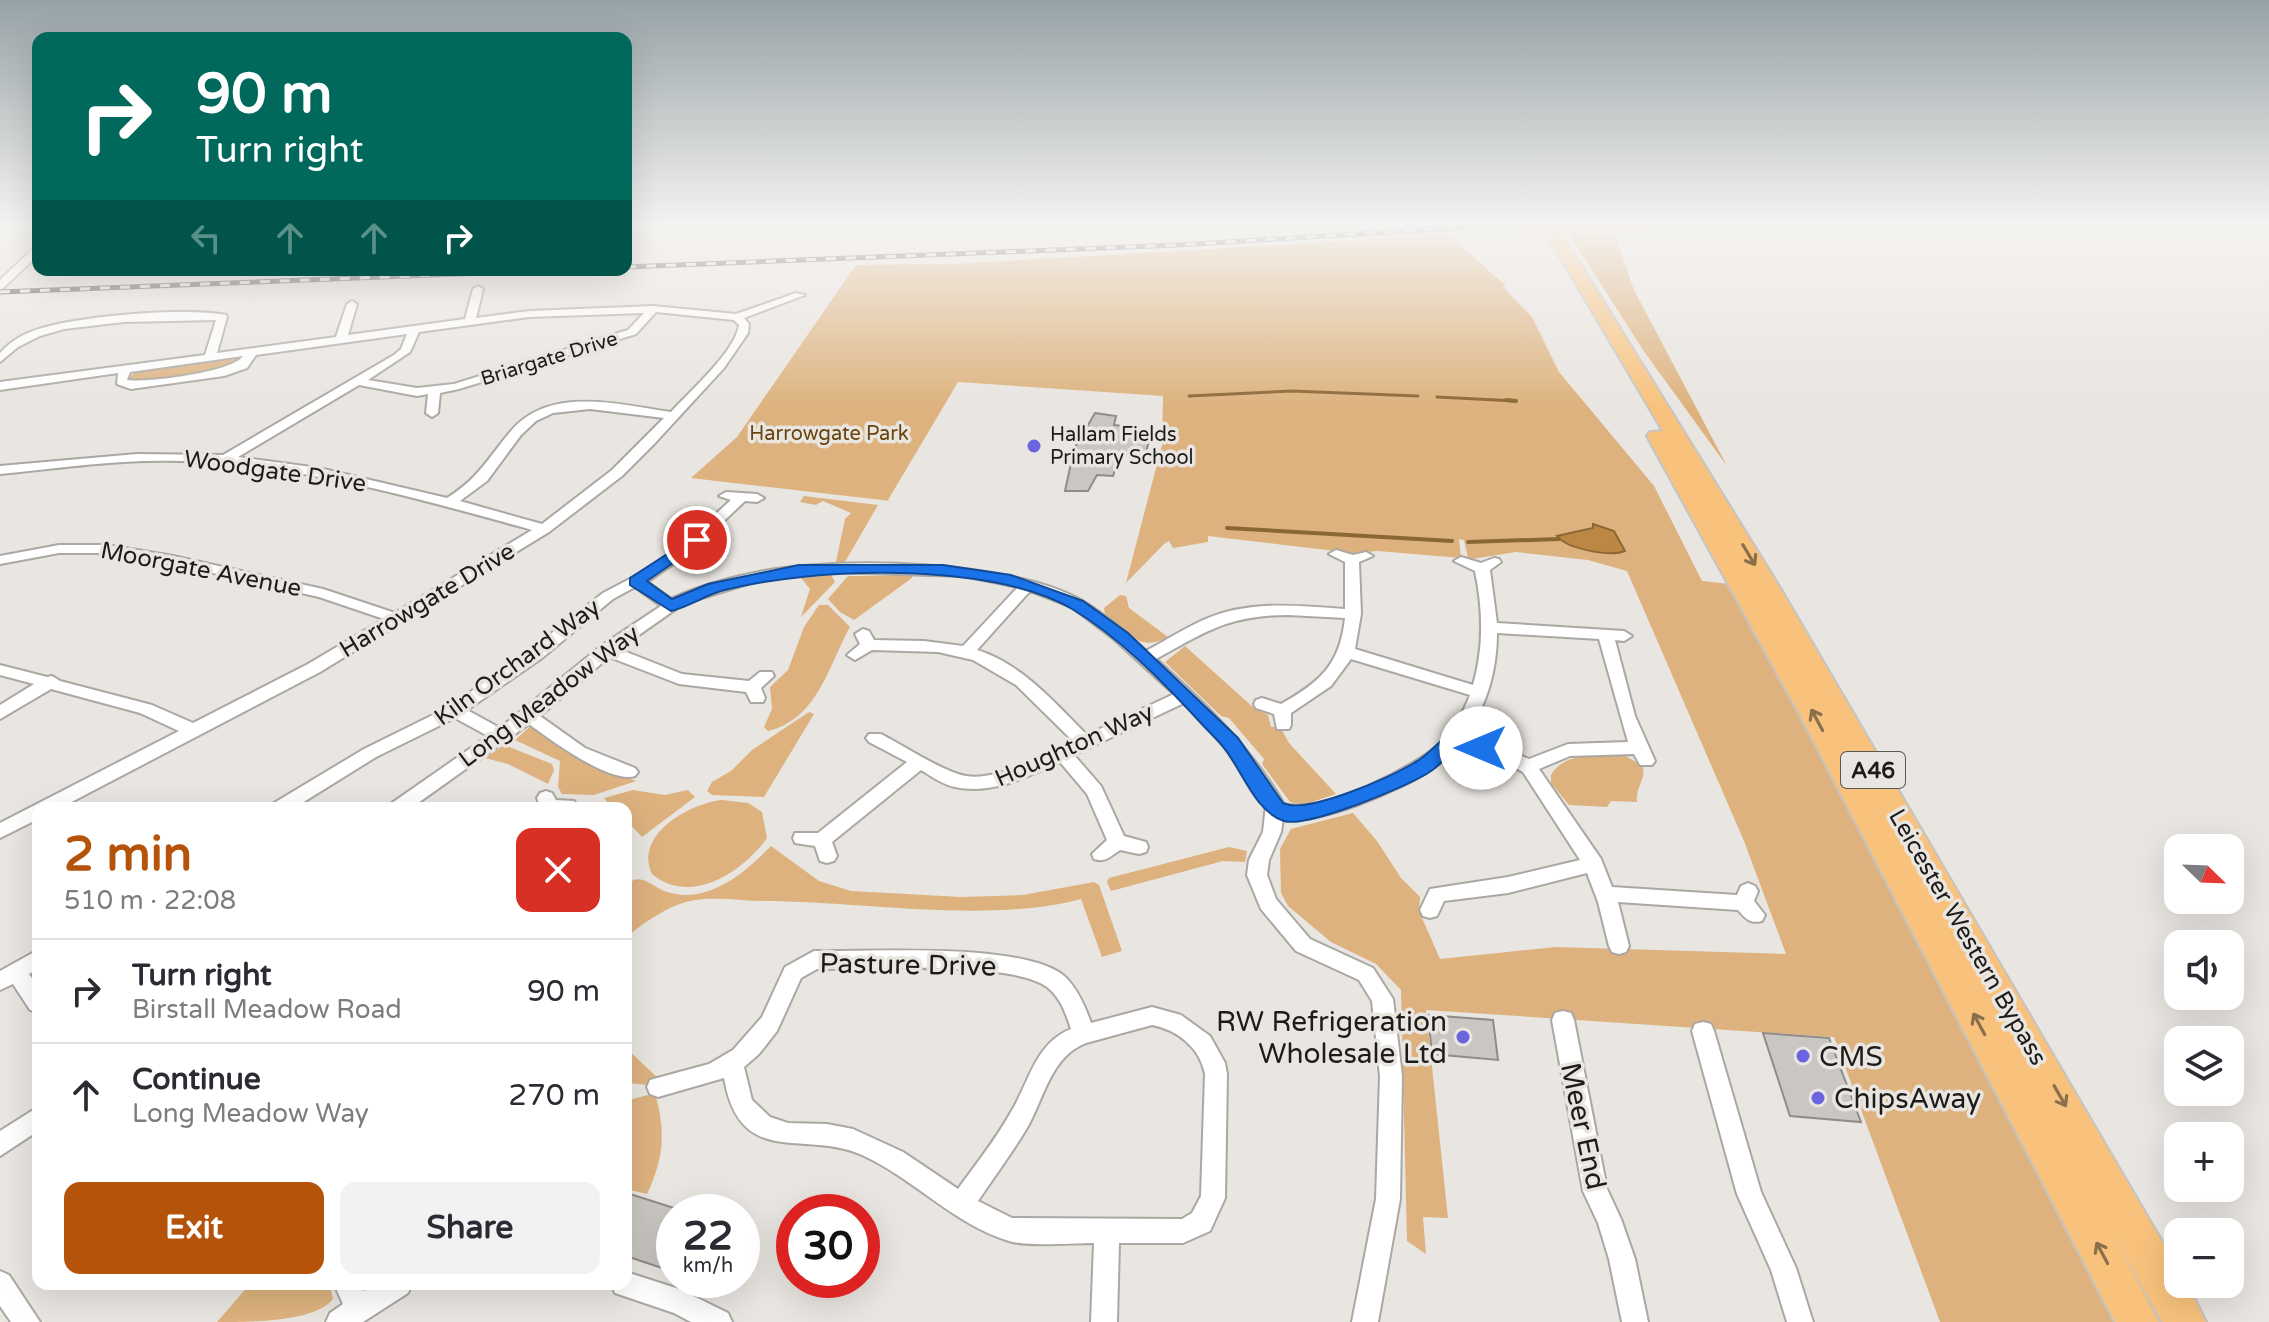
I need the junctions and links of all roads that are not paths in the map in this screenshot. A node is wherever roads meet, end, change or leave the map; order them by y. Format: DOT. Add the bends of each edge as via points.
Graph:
graph roads {
  1 [pos="1573,285"];
  2 [pos="1577,285"];
  3 [pos="802,295"];
  4 [pos="460,296"];
  5 [pos="363,309"];
  6 [pos="653,309"];
  7 [pos="737,317"];
  8 [pos="470,322"];
  9 [pos="414,330"];
  10 [pos="341,340"];
  11 [pos="251,353"];
  12 [pos="210,358"];
  13 [pos="0,359"];
  14 [pos="125,370"];
  15 [pos="355,381"];
  16 [pos="0,386"];
  17 [pos="434,392"];
  18 [pos="432,414"];
  19 [pos="674,416"];
  20 [pos="224,460"];
  21 [pos="0,470"];
  22 [pos="742,497"];
  23 [pos="450,502"];
  24 [pos="544,529"];
  25 [pos="1336,554"];
  26 [pos="0,560"];
  27 [pos="1461,561"];
  28 [pos="636,581"];
  29 [pos="1028,585"];
  30 [pos="671,606"];
  31 [pos="1353,614"];
  32 [pos="398,619"];
  33 [pos="1492,628"];
  34 [pos="1605,635"];
  35 [pos="1624,636"];
  36 [pos="862,645"];
  37 [pos="607,650"];
  38 [pos="966,652"];
  39 [pos="1346,652"];
  40 [pos="1146,658"];
  41 [pos="0,670"];
  42 [pos="766,676"];
  43 [pos="52,681"];
  44 [pos="1479,692"];
  45 [pos="1186,695"];
  46 [pos="1262,704"];
  47 [pos="455,711"];
  48 [pos="0,713"];
  49 [pos="529,716"];
  50 [pos="193,730"];
  51 [pos="501,736"];
  52 [pos="875,738"];
  53 [pos="1455,738"];
  54 [pos="1083,741"];
  55 [pos="1061,752"];
  56 [pos="919,762"];
  57 [pos="1528,766"];
  58 [pos="629,772"];
  59 [pos="55,802"];
  60 [pos="290,802"];
  61 [pos="407,802"];
  62 [pos="1276,808"];
  63 [pos="32,814"];
  64 [pos="0,831"];
  65 [pos="802,838"];
  66 [pos="1139,847"];
  67 [pos="1594,864"];
  68 [pos="1607,894"];
  69 [pos="1433,902"];
  70 [pos="1748,903"];
  71 [pos="1619,946"];
  72 [pos="32,962"];
  73 [pos="8,976"];
  74 [pos="32,998"];
  75 [pos="1563,1020"];
  76 [pos="1703,1031"];
  77 [pos="1084,1034"];
  78 [pos="732,1064"];
  79 [pos="658,1087"];
  80 [pos="32,1122"];
  81 [pos="0,1145"];
  82 [pos="961,1206"];
  83 [pos="1107,1230"];
  84 [pos="0,1284"];
  85 [pos="632,1287"];
  86 [pos="347,1290"];
  87 [pos="390,1290"];
  88 [pos="349,1316"];
  89 [pos="27,1322"];
  90 [pos="719,1322"];
  91 [pos="1104,1322"];
  92 [pos="1365,1322"];
  93 [pos="1635,1322"];
  94 [pos="1800,1322"];
  95 [pos="2138,1322"];
  96 [pos="2185,1322"];
  95 -- 1 [label="highway, Leicester Western Bypass / A46, one-way" via="1814,715"];
  2 -- 96 [label="highway, Leicester Western Bypass / A46, one-way" via="1768,588"];
  3 -- 7 [label="street"];
  4 -- 8 [label="street" via="478,291"];
  5 -- 10 [label="street" via="351,308"];
  6 -- 7 [label="street"];
  6 -- 8 [label="street" via="563,311"];
  6 -- 17 [label="street, Briargate Drive" via="639,329 623,336"];
  7 -- 19 [label="street, Harrowgate Drive" via="744,324 743,333"];
  8 -- 9 [label="street"];
  9 -- 10 [label="street"];
  9 -- 15 [label="street" via="398,357"];
  10 -- 11 [label="street"];
  11 -- 12 [label="street"];
  11 -- 14 [label="street" via="243,366 205,376 131,385 121,382"];
  12 -- 13 [label="street" via="222,317 202,315 73,325 14,344"];
  12 -- 14 [label="street"];
  14 -- 16 [label="street"];
  15 -- 17 [label="street, Briargate Drive"];
  15 -- 20 [label="street"];
  17 -- 18 [label="street"];
  19 -- 23 [label="street" via="576,406 547,411 518,431 484,479"];
  19 -- 24 [label="street, Harrowgate Drive" via="617,473"];
  20 -- 21 [label="street, Woodgate Drive" via="165,458"];
  20 -- 23 [label="street, Woodgate Drive"];
  22 -- 28 [label="street, Kiln Orchard Way" via="691,545"];
  23 -- 24 [label="street, Woodgate Drive"];
  24 -- 32 [label="street, Harrowgate Drive"];
  25 -- 31 [label="street" via="1359,558"];
  26 -- 32 [label="street, Moorgate Avenue" via="59,549 107,549 282,583"];
  27 -- 33 [label="street" via="1488,565"];
  28 -- 30 [label="street"];
  28 -- 47 [label="street, Kiln Orchard Way" via="608,596"];
  29 -- 30 [label="street, Long Meadow Way" via="964,572 799,570 704,591"];
  29 -- 38 [label="street"];
  29 -- 40 [label="street, Long Meadow Way" via="1077,604"];
  30 -- 37 [label="street, Long Meadow Way"];
  31 -- 39 [label="street"];
  31 -- 40 [label="street" via="1237,614 1209,623"];
  32 -- 50 [label="street, Harrowgate Drive"];
  33 -- 34 [label="street"];
  33 -- 44 [label="street"];
  34 -- 35 [label="street"];
  34 -- 57 [label="street" via="1642,754 1568,750"];
  36 -- 38 [label="street"];
  37 -- 42 [label="street" via="679,679 755,692"];
  37 -- 49 [label="street, Long Meadow Way"];
  38 -- 54 [label="street" via="1007,671"];
  39 -- 44 [label="street"];
  39 -- 46 [label="street" via="1319,691 1282,718"];
  40 -- 45 [label="street, Long Meadow Way"];
  41 -- 43 [label="street"];
  43 -- 48 [label="street"];
  43 -- 50 [label="street" via="146,709"];
  44 -- 53 [label="street"];
  45 -- 54 [label="street, Houghton Way"];
  45 -- 62 [label="street, Long Meadow Way" via="1231,742"];
  47 -- 51 [label="street"];
  47 -- 60 [label="street, Kiln Orchard Way" via="362,757"];
  49 -- 51 [label="street, Long Meadow Way"];
  49 -- 58 [label="street" via="579,752"];
  50 -- 59 [label="street, Harrowgate Drive"];
  51 -- 61 [label="street, Long Meadow Way"];
  52 -- 56 [label="street, Houghton Way"];
  53 -- 57 [label="street"];
  53 -- 62 [label="street" via="1423,767 1336,805 1289,815"];
  54 -- 55 [label="street, Houghton Way"];
  55 -- 56 [label="street, Houghton Way" via="988,783 956,781"];
  55 -- 66 [label="street" via="1095,791 1109,848"];
  56 -- 65 [label="street" via="825,848"];
  57 -- 67 [label="street"];
  62 -- 92 [label="street" via="1257,875 1268,903 1303,945 1366,974 1382,999 1391,1076 1388,1199"];
  63 -- 64 [label="street"];
  67 -- 68 [label="street"];
  67 -- 69 [label="street"];
  68 -- 70 [label="street"];
  68 -- 71 [label="street"];
  72 -- 73 [label="street"];
  73 -- 74 [label="street"];
  75 -- 93 [label="street, Meer End" via="1595,1191 1618,1246"];
  76 -- 94 [label="street" via="1749,1194 1783,1268"];
  77 -- 78 [label="street, Pasture Drive" via="1068,990 1016,966 814,960 792,973 783,1003"];
  77 -- 82 [label="street" via="1071,1039 1042,1069 1020,1119"];
  77 -- 83 [label="street" via="1166,1017 1178,1022 1215,1061 1210,1211 1183,1231"];
  78 -- 79 [label="street, Pasture Drive"];
  78 -- 82 [label="street" via="743,1108 759,1122 791,1137 856,1140"];
  80 -- 81 [label="street"];
  82 -- 83 [label="street" via="1012,1230"];
  83 -- 91 [label="street"];
  84 -- 89 [label="street"];
  85 -- 90 [label="street"];
  86 -- 88 [label="street"];
  87 -- 88 [label="street"];
}
